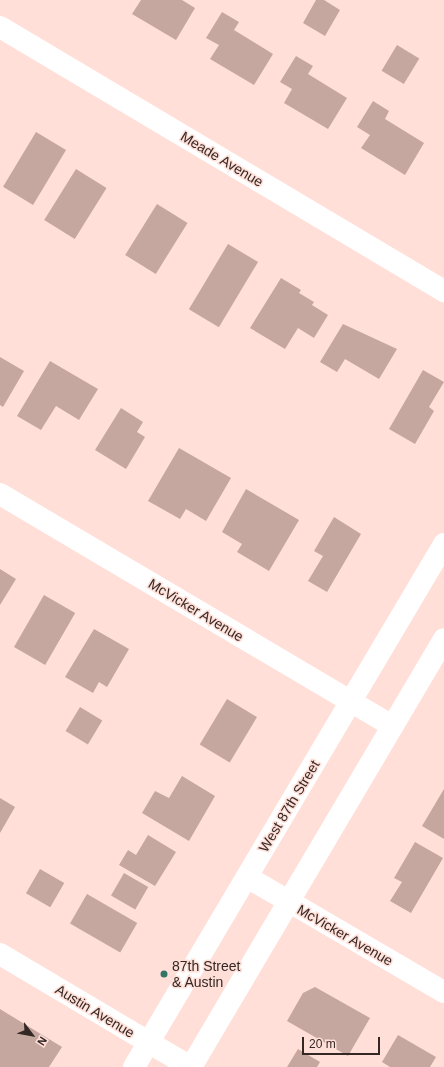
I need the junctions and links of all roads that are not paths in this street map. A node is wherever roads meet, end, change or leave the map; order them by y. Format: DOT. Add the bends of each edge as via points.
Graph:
graph roads {
  1 [pos="0,28"];
  2 [pos="444,291"];
  3 [pos="0,494"];
  4 [pos="444,544"];
  5 [pos="444,639"];
  6 [pos="351,702"];
  7 [pos="392,726"];
  8 [pos="246,877"];
  9 [pos="288,902"];
  10 [pos="0,954"];
  11 [pos="444,992"];
  12 [pos="148,1042"];
  13 [pos="134,1067"];
  14 [pos="191,1067"];
  1 -- 2 [label="street, Meade Avenue"];
  3 -- 6 [label="street, McVicker Avenue"];
  4 -- 6 [label="street, West 87th Street"];
  5 -- 7 [label="street"];
  6 -- 7 [label="street, McVicker Avenue"];
  6 -- 8 [label="street, West 87th Street"];
  7 -- 9 [label="street"];
  8 -- 9 [label="street, McVicker Avenue"];
  8 -- 12 [label="street, West 87th Street"];
  9 -- 11 [label="street, McVicker Avenue"];
  9 -- 14 [label="street"];
  10 -- 12 [label="street, Austin Avenue"];
  12 -- 13 [label="street, West 87th Street"];
  12 -- 14 [label="street, Austin Avenue"];
}
